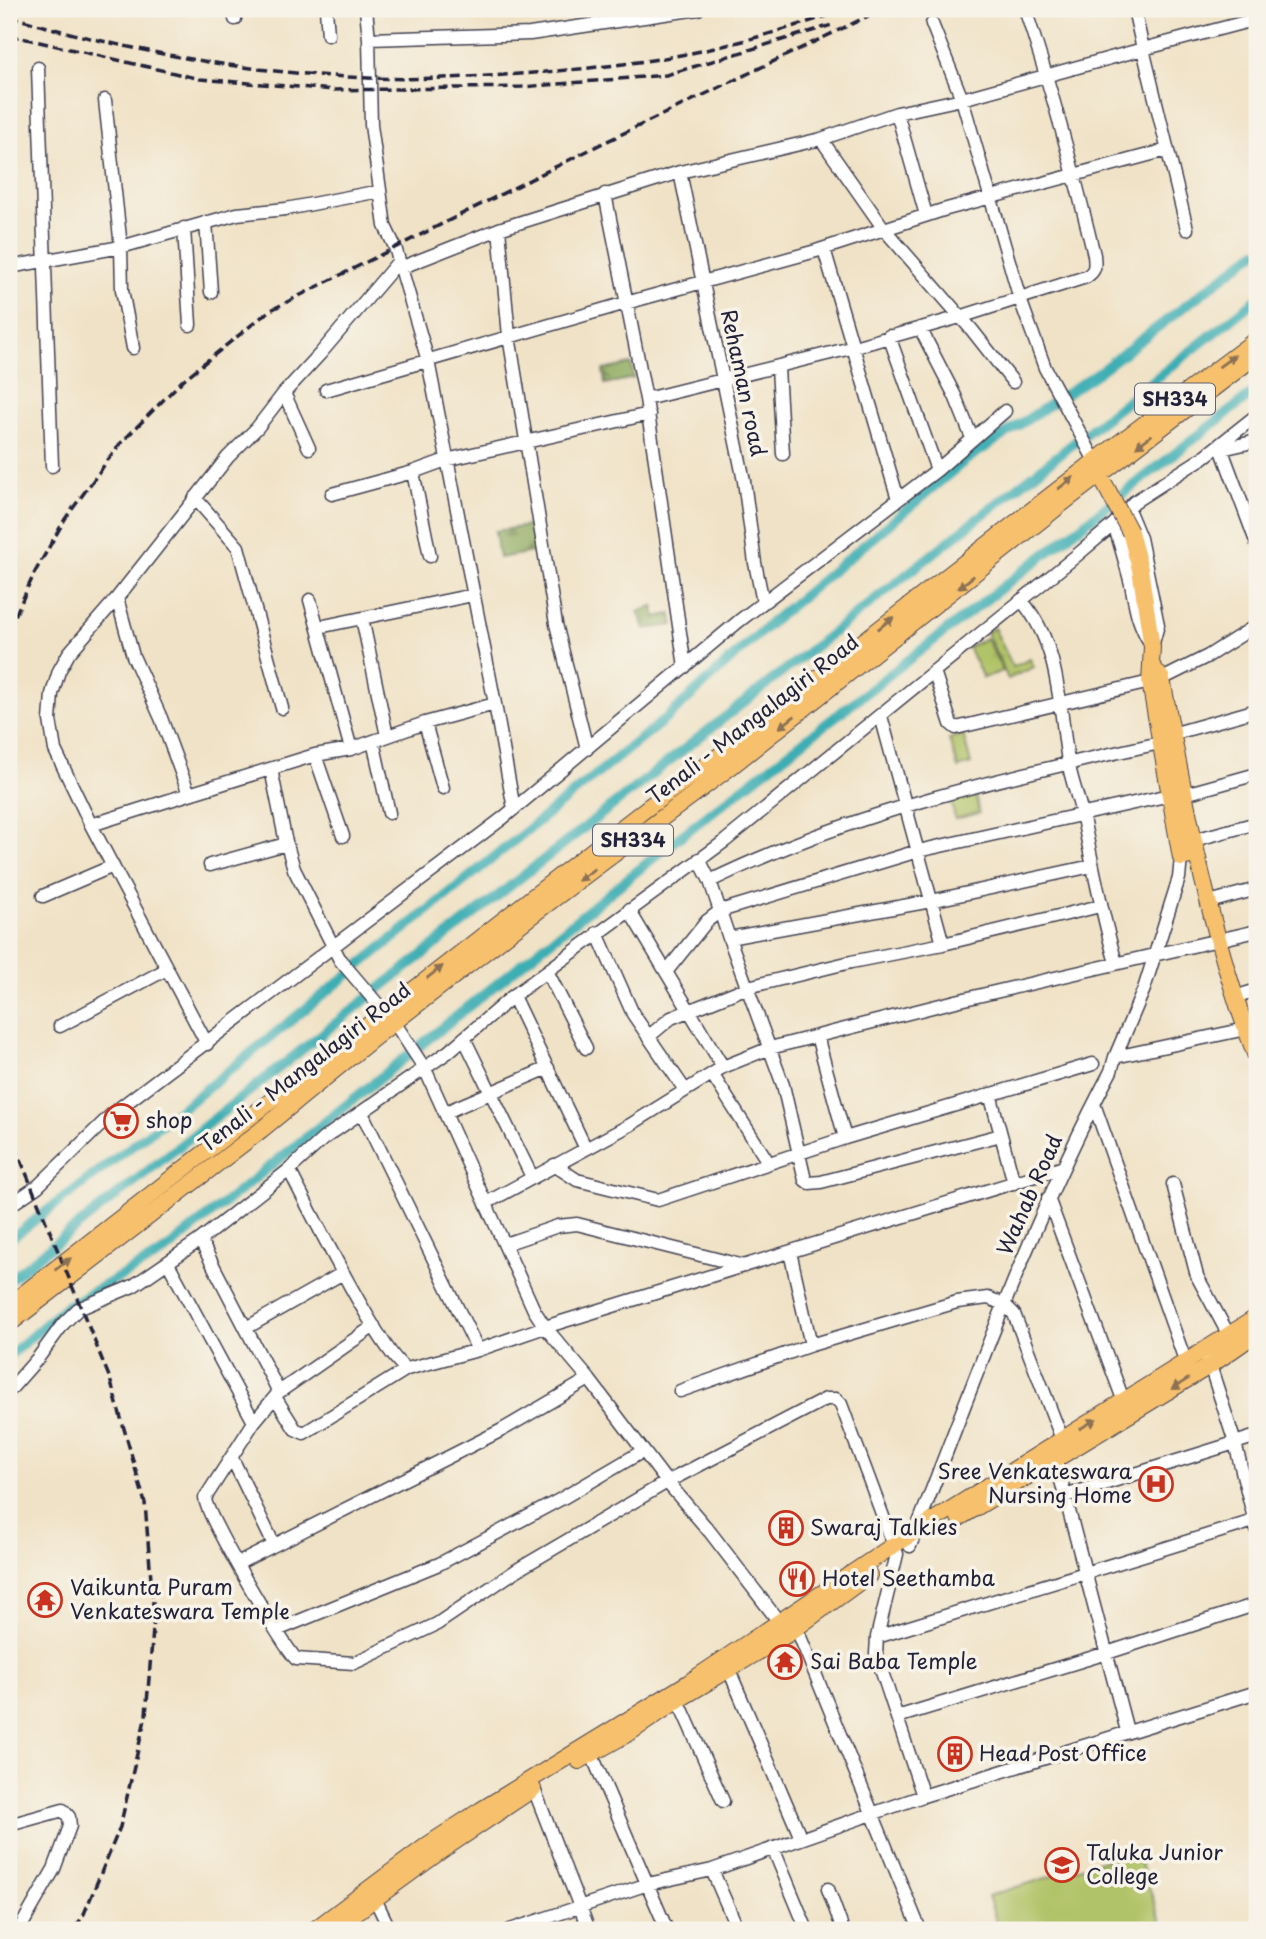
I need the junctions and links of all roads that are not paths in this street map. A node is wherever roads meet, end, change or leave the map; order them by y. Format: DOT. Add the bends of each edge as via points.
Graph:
graph roads {
  1 [pos="326,9"];
  2 [pos="366,9"];
  3 [pos="698,9"];
  4 [pos="1025,9"];
  5 [pos="1134,9"];
  6 [pos="1257,19"];
  7 [pos="932,24"];
  8 [pos="328,35"];
  9 [pos="369,39"];
  10 [pos="1143,49"];
  11 [pos="38,68"];
  12 [pos="1047,75"];
  13 [pos="962,99"];
  14 [pos="105,100"];
  15 [pos="897,113"];
  16 [pos="821,139"];
  17 [pos="1167,150"];
  18 [pos="680,172"];
  19 [pos="1075,176"];
  20 [pos="380,191"];
  21 [pos="606,194"];
  22 [pos="992,199"];
  23 [pos="926,215"];
  24 [pos="206,222"];
  25 [pos="184,228"];
  26 [pos="499,229"];
  27 [pos="884,229"];
  28 [pos="1187,229"];
  29 [pos="121,247"];
  30 [pos="824,249"];
  31 [pos="44,261"];
  32 [pos="399,265"];
  33 [pos="9,267"];
  34 [pos="703,282"];
  35 [pos="211,292"];
  36 [pos="1020,299"];
  37 [pos="626,303"];
  38 [pos="960,317"];
  39 [pos="190,325"];
  40 [pos="920,328"];
  41 [pos="509,336"];
  42 [pos="889,336"];
  43 [pos="1257,339"];
  44 [pos="132,348"];
  45 [pos="851,348"];
  46 [pos="1257,355"];
  47 [pos="428,361"];
  48 [pos="778,368"];
  49 [pos="723,380"];
  50 [pos="1013,382"];
  51 [pos="326,390"];
  52 [pos="284,393"];
  53 [pos="646,399"];
  54 [pos="1005,411"];
  55 [pos="649,414"];
  56 [pos="1257,415"];
  57 [pos="972,438"];
  58 [pos="1257,440"];
  59 [pos="526,442"];
  60 [pos="1221,447"];
  61 [pos="309,448"];
  62 [pos="783,454"];
  63 [pos="446,460"];
  64 [pos="52,466"];
  65 [pos="1097,467"];
  66 [pos="937,470"];
  67 [pos="413,472"];
  68 [pos="332,494"];
  69 [pos="195,498"];
  70 [pos="898,499"];
  71 [pos="1128,509"];
  72 [pos="1114,524"];
  73 [pos="1257,542"];
  74 [pos="430,556"];
  75 [pos="473,595"];
  76 [pos="117,597"];
  77 [pos="310,600"];
  78 [pos="1021,600"];
  79 [pos="763,602"];
  80 [pos="362,618"];
  81 [pos="1257,625"];
  82 [pos="319,627"];
  83 [pos="1152,647"];
  84 [pos="685,667"];
  85 [pos="934,671"];
  86 [pos="1155,676"];
  87 [pos="1062,702"];
  88 [pos="495,704"];
  89 [pos="282,708"];
  90 [pos="1257,710"];
  91 [pos="881,716"];
  92 [pos="425,723"];
  93 [pos="387,736"];
  94 [pos="1166,738"];
  95 [pos="373,741"];
  96 [pos="351,749"];
  97 [pos="587,749"];
  98 [pos="315,755"];
  99 [pos="1068,763"];
  100 [pos="271,769"];
  101 [pos="1257,774"];
  102 [pos="443,788"];
  103 [pos="189,794"];
  104 [pos="1177,795"];
  105 [pos="906,807"];
  106 [pos="514,809"];
  107 [pos="389,813"];
  108 [pos="1082,816"];
  109 [pos="1257,822"];
  110 [pos="91,825"];
  111 [pos="343,836"];
  112 [pos="286,844"];
  113 [pos="918,850"];
  114 [pos="1191,851"];
  115 [pos="699,859"];
  116 [pos="209,865"];
  117 [pos="113,866"];
  118 [pos="1092,866"];
  119 [pos="710,881"];
  120 [pos="1257,889"];
  121 [pos="43,896"];
  122 [pos="931,901"];
  123 [pos="1209,902"];
  124 [pos="1100,906"];
  125 [pos="629,910"];
  126 [pos="720,911"];
  127 [pos="1257,930"];
  128 [pos="597,933"];
  129 [pos="729,938"];
  130 [pos="1219,941"];
  131 [pos="943,944"];
  132 [pos="337,954"];
  133 [pos="1155,954"];
  134 [pos="1116,963"];
  135 [pos="167,969"];
  136 [pos="547,971"];
  137 [pos="666,972"];
  138 [pos="748,987"];
  139 [pos="1257,990"];
  140 [pos="513,996"];
  141 [pos="1235,997"];
  142 [pos="690,1011"];
  143 [pos="388,1017"];
  144 [pos="60,1026"];
  145 [pos="1246,1029"];
  146 [pos="817,1036"];
  147 [pos="648,1037"];
  148 [pos="464,1038"];
  149 [pos="207,1044"];
  150 [pos="586,1048"];
  151 [pos="770,1048"];
  152 [pos="1115,1057"];
  153 [pos="1257,1059"];
  154 [pos="1093,1064"];
  155 [pos="422,1065"];
  156 [pos="548,1068"];
  157 [pos="718,1070"];
  158 [pos="685,1090"];
  159 [pos="492,1093"];
  160 [pos="990,1094"];
  161 [pos="1094,1104"];
  162 [pos="446,1112"];
  163 [pos="362,1113"];
  164 [pos="1001,1135"];
  165 [pos="845,1138"];
  166 [pos="585,1147"];
  167 [pos="799,1153"];
  168 [pos="768,1163"];
  169 [pos="554,1165"];
  170 [pos="1061,1167"];
  171 [pos="289,1170"];
  172 [pos="532,1177"];
  173 [pos="1014,1183"];
  174 [pos="1173,1184"];
  175 [pos="1048,1198"];
  176 [pos="486,1203"];
  177 [pos="9,1206"];
  178 [pos="200,1240"];
  179 [pos="505,1244"];
  180 [pos="790,1252"];
  181 [pos="168,1263"];
  182 [pos="744,1266"];
  183 [pos="343,1273"];
  184 [pos="1004,1304"];
  185 [pos="9,1305"];
  186 [pos="1257,1317"];
  187 [pos="9,1324"];
  188 [pos="374,1326"];
  189 [pos="545,1327"];
  190 [pos="246,1328"];
  191 [pos="1257,1333"];
  192 [pos="1232,1342"];
  193 [pos="811,1345"];
  194 [pos="478,1350"];
  195 [pos="1207,1358"];
  196 [pos="1186,1363"];
  197 [pos="407,1369"];
  198 [pos="589,1379"];
  199 [pos="10,1388"];
  200 [pos="680,1391"];
  201 [pos="277,1394"];
  202 [pos="1124,1402"];
  203 [pos="254,1422"];
  204 [pos="1257,1436"];
  205 [pos="1234,1443"];
  206 [pos="1059,1450"];
  207 [pos="643,1451"];
  208 [pos="232,1458"];
  209 [pos="667,1482"];
  210 [pos="1065,1496"];
  211 [pos="1256,1524"];
  212 [pos="904,1544"];
  213 [pos="274,1545"];
  214 [pos="237,1563"];
  215 [pos="1085,1572"];
  216 [pos="1257,1604"];
  217 [pos="788,1628"];
  218 [pos="277,1630"];
  219 [pos="877,1637"];
  220 [pos="1107,1653"];
  221 [pos="729,1670"];
  222 [pos="1257,1692"];
  223 [pos="678,1700"];
  224 [pos="897,1717"];
  225 [pos="1127,1731"];
  226 [pos="592,1753"];
  227 [pos="534,1788"];
  228 [pos="923,1796"];
  229 [pos="723,1801"];
  230 [pos="875,1814"];
  231 [pos="9,1825"];
  232 [pos="801,1838"];
  233 [pos="773,1848"];
  234 [pos="712,1870"];
  235 [pos="648,1884"];
  236 [pos="828,1889"];
  237 [pos="375,1899"];
  238 [pos="580,1907"];
  239 [pos="19,1930"];
  240 [pos="314,1930"];
  241 [pos="332,1930"];
  242 [pos="390,1930"];
  243 [pos="510,1930"];
  244 [pos="589,1930"];
  245 [pos="667,1930"];
  246 [pos="738,1930"];
  247 [pos="807,1930"];
  248 [pos="843,1930"];
  249 [pos="920,1930"];
  1 -- 8 [label="street"];
  2 -- 9 [label="street"];
  3 -- 9 [label="street" via="530,34"];
  4 -- 12 [label="street"];
  5 -- 10 [label="street"];
  6 -- 10 [label="street"];
  7 -- 13 [label="street"];
  9 -- 20 [label="street" via="371,125"];
  10 -- 12 [label="street"];
  10 -- 17 [label="street"];
  11 -- 31 [label="street"];
  12 -- 13 [label="street"];
  12 -- 19 [label="street"];
  13 -- 15 [label="street"];
  13 -- 22 [label="street"];
  14 -- 29 [label="street"];
  15 -- 16 [label="street"];
  15 -- 23 [label="street"];
  16 -- 18 [label="street"];
  16 -- 27 [label="street"];
  17 -- 19 [label="street"];
  17 -- 28 [label="street"];
  18 -- 21 [label="street"];
  18 -- 34 [label="street, Rehaman road"];
  19 -- 22 [label="street"];
  19 -- 36 [label="street" via="1096,267 1093,273"];
  20 -- 24 [label="street"];
  20 -- 32 [label="street" via="385,226"];
  21 -- 26 [label="street"];
  21 -- 37 [label="street"];
  22 -- 23 [label="street"];
  22 -- 36 [label="street"];
  23 -- 27 [label="street"];
  24 -- 25 [label="street"];
  24 -- 35 [label="street"];
  25 -- 29 [label="street"];
  25 -- 39 [label="street"];
  26 -- 32 [label="street"];
  26 -- 41 [label="street"];
  27 -- 30 [label="street"];
  27 -- 38 [label="street"];
  29 -- 31 [label="street"];
  29 -- 44 [label="street" via="122,290"];
  30 -- 34 [label="street"];
  30 -- 45 [label="street"];
  31 -- 33 [label="street"];
  31 -- 64 [label="street"];
  32 -- 47 [label="street"];
  32 -- 52 [label="street"];
  34 -- 37 [label="street"];
  34 -- 49 [label="street, Rehaman road"];
  36 -- 38 [label="street"];
  36 -- 65 [label="street" via="1045,368"];
  37 -- 41 [label="street"];
  37 -- 53 [label="street"];
  38 -- 40 [label="street"];
  38 -- 50 [label="street"];
  40 -- 42 [label="street"];
  40 -- 57 [label="street"];
  41 -- 47 [label="street"];
  41 -- 59 [label="street"];
  42 -- 45 [label="street"];
  42 -- 66 [label="street"];
  65 -- 43 [label="main road, SH334, one-way"];
  45 -- 48 [label="street"];
  45 -- 70 [label="street"];
  46 -- 65 [label="main road, SH334, one-way"];
  47 -- 51 [label="street"];
  47 -- 63 [label="street"];
  48 -- 49 [label="street"];
  48 -- 62 [label="street"];
  49 -- 53 [label="street"];
  49 -- 79 [label="street, Rehaman road"];
  52 -- 61 [label="street"];
  52 -- 69 [label="street"];
  53 -- 55 [label="street"];
  54 -- 57 [label="street"];
  55 -- 59 [label="street"];
  55 -- 84 [label="street"];
  56 -- 60 [label="street"];
  57 -- 66 [label="street"];
  58 -- 60 [label="street"];
  59 -- 63 [label="street"];
  59 -- 97 [label="street" via="556,624"];
  60 -- 71 [label="street"];
  60 -- 73 [label="street"];
  63 -- 67 [label="street"];
  63 -- 75 [label="street"];
  65 -- 83 [label="main road, bridge" via="1130,532"];
  65 -- 143 [label="main road, SH334" via="648,808"];
  66 -- 70 [label="street"];
  67 -- 68 [label="street"];
  67 -- 74 [label="street"];
  69 -- 76 [label="street"];
  69 -- 89 [label="street" via="238,547"];
  70 -- 79 [label="street"];
  71 -- 72 [label="street"];
  71 -- 83 [label="street" via="1140,538 1158,625"];
  72 -- 78 [label="street"];
  72 -- 83 [label="street" via="1140,628"];
  75 -- 80 [label="street"];
  75 -- 88 [label="street"];
  76 -- 103 [label="street" via="133,656"];
  76 -- 110 [label="street" via="69,653 52,694 55,750"];
  77 -- 82 [label="street"];
  78 -- 85 [label="street"];
  78 -- 87 [label="street" via="1037,624"];
  79 -- 84 [label="street"];
  80 -- 82 [label="street"];
  80 -- 93 [label="street"];
  81 -- 86 [label="street" via="1208,656"];
  82 -- 96 [label="street"];
  83 -- 86 [label="main road"];
  84 -- 97 [label="street"];
  85 -- 87 [label="street" via="956,728"];
  85 -- 91 [label="street"];
  86 -- 87 [label="street"];
  86 -- 94 [label="main road"];
  87 -- 99 [label="street"];
  88 -- 92 [label="street"];
  88 -- 106 [label="street"];
  90 -- 94 [label="street"];
  91 -- 105 [label="street"];
  91 -- 115 [label="street"];
  92 -- 93 [label="street"];
  92 -- 102 [label="street"];
  93 -- 95 [label="street"];
  94 -- 99 [label="street"];
  94 -- 104 [label="main road"];
  95 -- 96 [label="street"];
  95 -- 107 [label="street"];
  96 -- 98 [label="street"];
  97 -- 106 [label="street"];
  98 -- 100 [label="street"];
  98 -- 111 [label="street"];
  99 -- 105 [label="street"];
  99 -- 108 [label="street"];
  100 -- 103 [label="street"];
  100 -- 112 [label="street"];
  101 -- 104 [label="street"];
  103 -- 110 [label="street"];
  104 -- 108 [label="street"];
  104 -- 114 [label="main road"];
  105 -- 113 [label="street"];
  105 -- 119 [label="street" via="763,856"];
  106 -- 132 [label="street"];
  108 -- 113 [label="street"];
  108 -- 118 [label="street"];
  109 -- 114 [label="street"];
  110 -- 117 [label="street"];
  112 -- 116 [label="street"];
  112 -- 132 [label="street"];
  113 -- 122 [label="street"];
  113 -- 126 [label="street"];
  114 -- 123 [label="main road"];
  114 -- 133 [label="street, Wahab Road"];
  115 -- 119 [label="street"];
  115 -- 125 [label="street"];
  117 -- 121 [label="street"];
  117 -- 135 [label="street"];
  118 -- 122 [label="street"];
  118 -- 124 [label="street"];
  119 -- 126 [label="street"];
  120 -- 123 [label="street"];
  122 -- 129 [label="street"];
  122 -- 131 [label="street"];
  123 -- 130 [label="main road"];
  124 -- 131 [label="street"];
  124 -- 134 [label="street"];
  125 -- 128 [label="street"];
  125 -- 137 [label="street"];
  126 -- 129 [label="street"];
  126 -- 137 [label="street" via="706,921"];
  127 -- 130 [label="street"];
  128 -- 136 [label="street"];
  128 -- 147 [label="street"];
  129 -- 138 [label="street"];
  130 -- 133 [label="street"];
  130 -- 141 [label="main road"];
  131 -- 138 [label="street"];
  132 -- 143 [label="street"];
  132 -- 149 [label="street"];
  133 -- 134 [label="street"];
  133 -- 152 [label="street, Wahab Road"];
  134 -- 146 [label="street"];
  135 -- 144 [label="street"];
  135 -- 149 [label="street"];
  136 -- 140 [label="street"];
  136 -- 150 [label="street"];
  137 -- 142 [label="street"];
  138 -- 142 [label="street"];
  138 -- 151 [label="street"];
  139 -- 141 [label="street"];
  140 -- 148 [label="street"];
  140 -- 156 [label="street"];
  141 -- 145 [label="main road"];
  142 -- 147 [label="street" via="671,1018"];
  142 -- 157 [label="street"];
  143 -- 155 [label="street"];
  185 -- 143 [label="main road, SH334, one-way"];
  143 -- 187 [label="main road, Tenali - Mangalagiri Road / SH334" via="261,1130"];
  145 -- 152 [label="street"];
  145 -- 153 [label="main road"];
  146 -- 151 [label="street"];
  146 -- 165 [label="street"];
  147 -- 158 [label="street"];
  148 -- 155 [label="street"];
  148 -- 159 [label="street"];
  149 -- 177 [label="street" via="113,1113 38,1186"];
  151 -- 157 [label="street"];
  151 -- 167 [label="street"];
  152 -- 161 [label="street, Wahab Road"];
  154 -- 160 [label="street"];
  155 -- 162 [label="street"];
  155 -- 163 [label="street"];
  156 -- 159 [label="street"];
  156 -- 166 [label="street"];
  157 -- 158 [label="street"];
  157 -- 168 [label="street"];
  158 -- 166 [label="street"];
  159 -- 162 [label="street"];
  159 -- 172 [label="street"];
  160 -- 164 [label="street"];
  160 -- 165 [label="street"];
  161 -- 170 [label="street, Wahab Road"];
  161 -- 196 [label="street"];
  162 -- 176 [label="street"];
  163 -- 171 [label="street" via="323,1139"];
  163 -- 194 [label="street"];
  164 -- 167 [label="street" via="813,1183 803,1175"];
  164 -- 173 [label="street"];
  165 -- 167 [label="street"];
  166 -- 169 [label="street"];
  167 -- 168 [label="street"];
  168 -- 169 [label="street" via="658,1200 577,1180"];
  169 -- 172 [label="street"];
  170 -- 173 [label="street"];
  170 -- 175 [label="street, Wahab Road"];
  171 -- 178 [label="street"];
  171 -- 183 [label="street"];
  172 -- 176 [label="street"];
  173 -- 180 [label="street"];
  174 -- 192 [label="street" via="1197,1276"];
  175 -- 184 [label="street, Wahab Road"];
  175 -- 202 [label="street"];
  176 -- 179 [label="street"];
  178 -- 181 [label="street"];
  178 -- 190 [label="street"];
  179 -- 182 [label="street" via="577,1224"];
  179 -- 189 [label="street"];
  180 -- 182 [label="street"];
  180 -- 193 [label="street"];
  181 -- 199 [label="street" via="133,1286 73,1313"];
  181 -- 203 [label="street"];
  182 -- 189 [label="street"];
  183 -- 188 [label="street"];
  183 -- 190 [label="street"];
  184 -- 193 [label="street" via="983,1297 957,1302"];
  184 -- 206 [label="street" via="1017,1319"];
  184 -- 212 [label="street, Wahab Road"];
  186 -- 192 [label="main road"];
  188 -- 197 [label="street" via="393,1357"];
  188 -- 201 [label="street"];
  189 -- 194 [label="street"];
  189 -- 198 [label="street"];
  190 -- 201 [label="street"];
  191 -- 192 [label="main road"];
  192 -- 195 [label="main road"];
  193 -- 200 [label="street"];
  194 -- 197 [label="street"];
  195 -- 196 [label="main road"];
  195 -- 205 [label="street"];
  195 -- 206 [label="main road, one-way"];
  196 -- 202 [label="main road"];
  197 -- 201 [label="street" via="304,1433 295,1429"];
  198 -- 207 [label="street"];
  198 -- 213 [label="street" via="502,1430"];
  201 -- 203 [label="street"];
  206 -- 202 [label="main road, one-way"];
  203 -- 208 [label="street"];
  204 -- 205 [label="street"];
  205 -- 210 [label="street"];
  205 -- 211 [label="street"];
  206 -- 210 [label="street"];
  206 -- 212 [label="main road"];
  207 -- 209 [label="street"];
  207 -- 218 [label="street" via="439,1564"];
  208 -- 213 [label="street"];
  208 -- 214 [label="street" via="205,1504"];
  209 -- 212 [label="street" via="826,1399 836,1399"];
  209 -- 217 [label="street"];
  209 -- 218 [label="street" via="517,1570 442,1621 354,1663 296,1659"];
  210 -- 215 [label="street"];
  211 -- 215 [label="street"];
  212 -- 217 [label="main road"];
  212 -- 219 [label="street, Wahab Road"];
  213 -- 214 [label="street"];
  214 -- 218 [label="street"];
  215 -- 219 [label="street"];
  215 -- 220 [label="street"];
  216 -- 220 [label="street"];
  217 -- 221 [label="main road"];
  217 -- 230 [label="street"];
  217 -- 240 [label="main road" via="531,1778 429,1844"];
  219 -- 224 [label="street, Wahab Road" via="878,1664"];
  220 -- 224 [label="street"];
  220 -- 225 [label="street"];
  221 -- 223 [label="main road"];
  221 -- 232 [label="street"];
  222 -- 225 [label="street"];
  223 -- 226 [label="main road"];
  223 -- 229 [label="street"];
  224 -- 228 [label="street, Wahab Road"];
  225 -- 228 [label="street"];
  226 -- 227 [label="main road"];
  226 -- 235 [label="street"];
  227 -- 237 [label="main road"];
  227 -- 238 [label="street"];
  228 -- 230 [label="street"];
  230 -- 232 [label="street"];
  230 -- 249 [label="street"];
  231 -- 239 [label="street" via="63,1810 71,1826 54,1869"];
  232 -- 233 [label="street"];
  233 -- 234 [label="street"];
  233 -- 247 [label="street"];
  234 -- 235 [label="street"];
  234 -- 246 [label="street"];
  235 -- 238 [label="street"];
  235 -- 245 [label="street"];
  236 -- 248 [label="street"];
  237 -- 241 [label="main road"];
  237 -- 242 [label="street"];
  238 -- 243 [label="street"];
  238 -- 244 [label="street"];
}
